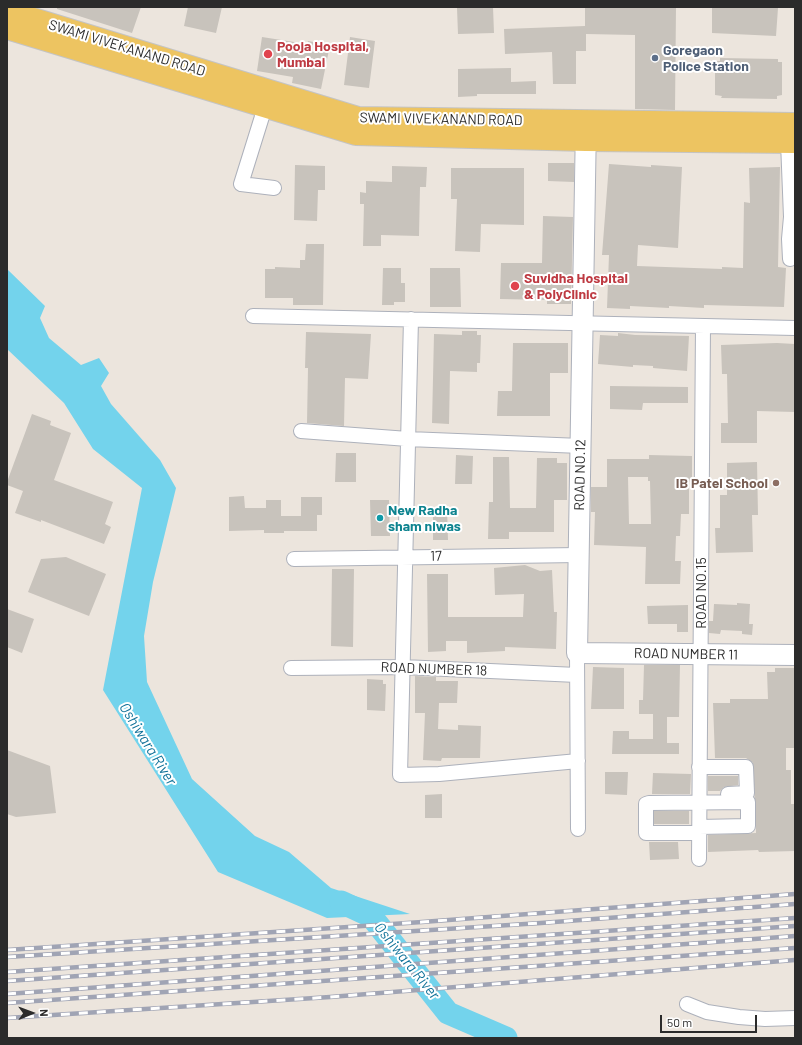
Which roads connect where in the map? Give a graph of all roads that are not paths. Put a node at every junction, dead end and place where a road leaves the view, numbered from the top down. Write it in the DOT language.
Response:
graph roads {
  1 [pos="7,11"];
  2 [pos="21,22"];
  3 [pos="265,107"];
  4 [pos="298,109"];
  5 [pos="586,131"];
  6 [pos="793,136"];
  7 [pos="274,188"];
  8 [pos="790,259"];
  9 [pos="253,316"];
  10 [pos="411,319"];
  11 [pos="582,323"];
  12 [pos="702,326"];
  13 [pos="795,328"];
  14 [pos="301,431"];
  15 [pos="408,440"];
  16 [pos="581,446"];
  17 [pos="579,555"];
  18 [pos="405,557"];
  19 [pos="294,559"];
  20 [pos="577,653"];
  21 [pos="700,654"];
  22 [pos="795,655"];
  23 [pos="403,666"];
  24 [pos="290,668"];
  25 [pos="577,675"];
  26 [pos="578,761"];
  27 [pos="702,767"];
  28 [pos="700,798"];
  29 [pos="578,829"];
  30 [pos="698,830"];
  31 [pos="699,859"];
  32 [pos="687,1004"];
  33 [pos="795,1018"];
  1 -- 2 [label="main road, SWAMI VIVEKANAND ROAD"];
  2 -- 3 [label="main road, SWAMI VIVEKANAND ROAD"];
  2 -- 4 [label="main road, SWAMI VIVEKANAND ROAD"];
  3 -- 4 [label="main road, SWAMI VIVEKANAND ROAD"];
  3 -- 7 [label="street"];
  4 -- 5 [label="main road, SWAMI VIVEKANAND ROAD"];
  5 -- 6 [label="main road, SWAMI VIVEKANAND ROAD"];
  5 -- 11 [label="street, ROAD NO.12"];
  6 -- 8 [label="street"];
  9 -- 10 [label="street"];
  10 -- 11 [label="street"];
  10 -- 15 [label="street"];
  11 -- 12 [label="street"];
  11 -- 16 [label="street, ROAD NO.12"];
  12 -- 13 [label="street"];
  12 -- 21 [label="street, ROAD NO.15"];
  14 -- 15 [label="street"];
  15 -- 16 [label="street"];
  15 -- 18 [label="street"];
  16 -- 17 [label="street, ROAD NO.12"];
  17 -- 18 [label="street, 17"];
  17 -- 20 [label="street, ROAD NO.12"];
  18 -- 19 [label="street, 17"];
  18 -- 23 [label="street"];
  20 -- 21 [label="street, ROAD NUMBER 11"];
  20 -- 25 [label="street, ROAD NO.12"];
  21 -- 22 [label="street, ROAD NUMBER 11"];
  21 -- 27 [label="street, ROAD NO.15"];
  23 -- 24 [label="street, ROAD NUMBER 18"];
  23 -- 25 [label="street, ROAD NUMBER 18"];
  23 -- 26 [label="street"];
  25 -- 26 [label="street, ROAD NO.12"];
  26 -- 29 [label="street, ROAD NO.12"];
  27 -- 28 [label="street, ROAD NO.15"];
  27 -- 28 [label="street"];
  28 -- 30 [label="street, ROAD NO.15"];
  28 -- 30 [label="street"];
  28 -- 30 [label="street"];
  30 -- 31 [label="street, ROAD NO.15"];
  32 -- 33 [label="street"];
}
